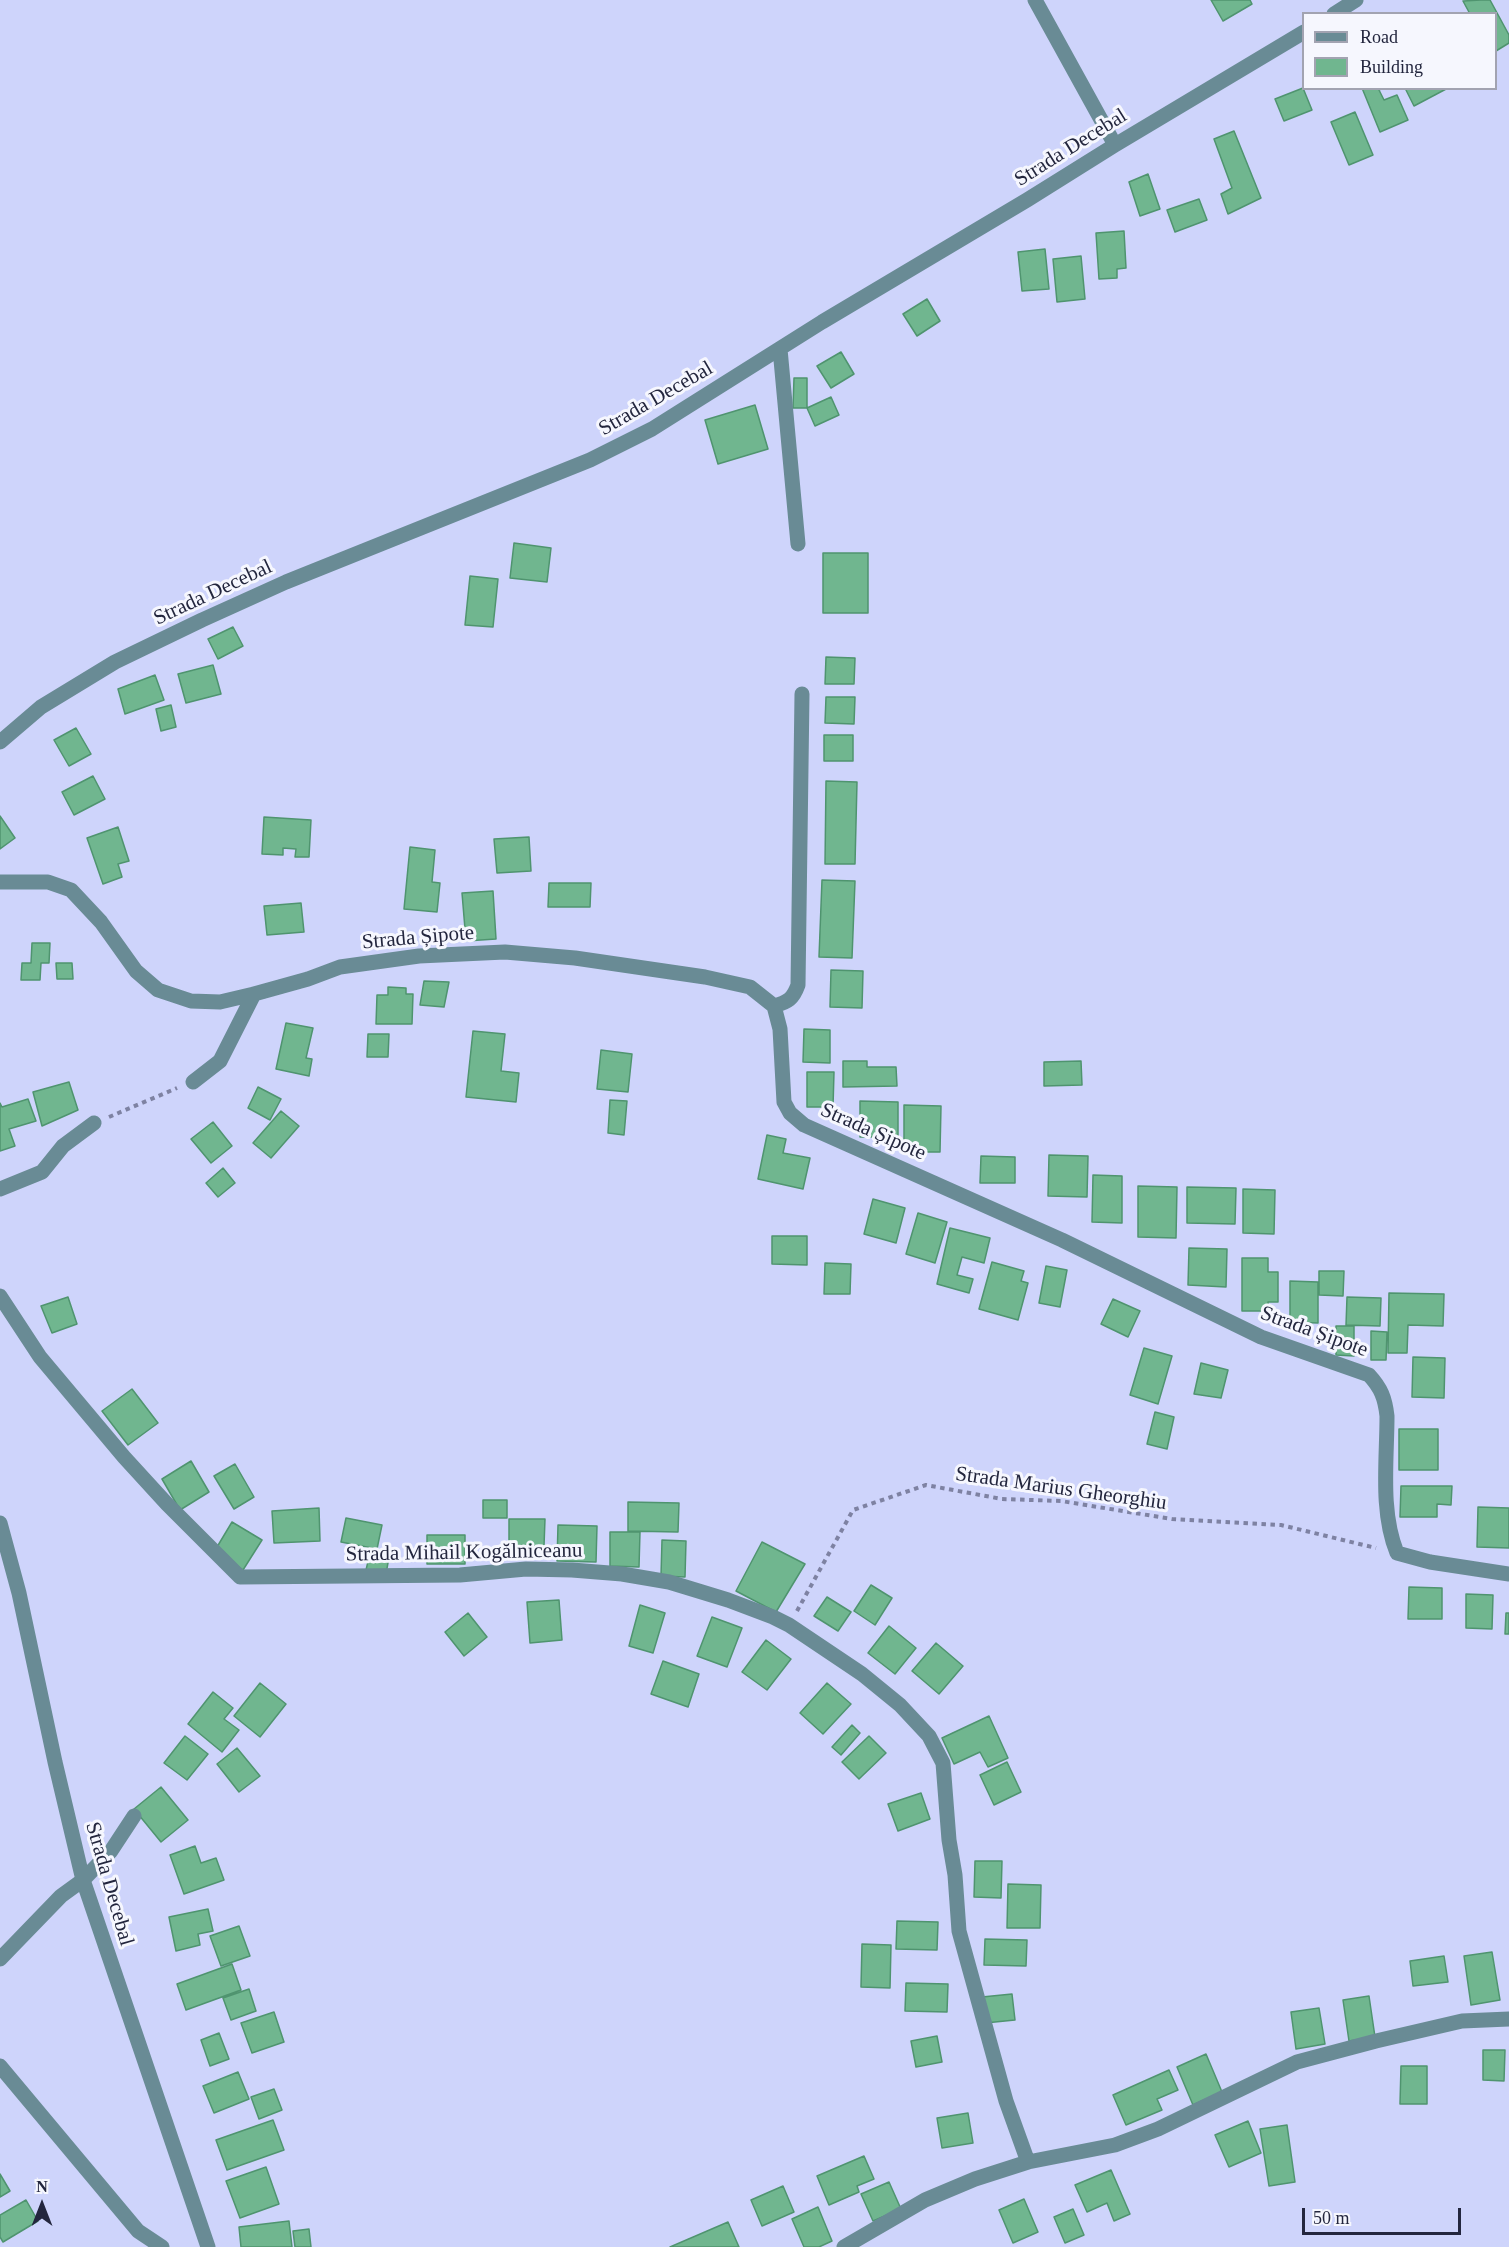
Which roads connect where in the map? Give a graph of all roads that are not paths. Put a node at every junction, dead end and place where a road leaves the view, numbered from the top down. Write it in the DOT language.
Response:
graph roads {
  1 [pos="1035,0"];
  2 [pos="1356,0"];
  3 [pos="1337,12"];
  4 [pos="1302,33"];
  5 [pos="1115,144"];
  6 [pos="780,349"];
  7 [pos="798,544"];
  8 [pos="801,694"];
  9 [pos="0,742"];
  10 [pos="0,882"];
  11 [pos="254,994"];
  12 [pos="774,1006"];
  13 [pos="193,1082"];
  14 [pos="94,1123"];
  15 [pos="0,1190"];
  16 [pos="0,1296"];
  17 [pos="0,1523"];
  18 [pos="1509,1574"];
  19 [pos="134,1816"];
  20 [pos="83,1880"];
  21 [pos="0,1959"];
  22 [pos="1509,2019"];
  23 [pos="0,2066"];
  24 [pos="1028,2162"];
  25 [pos="162,2247"];
  26 [pos="208,2247"];
  27 [pos="844,2247"];
  1 -- 5 [label="street"];
  2 -- 3 [label="street"];
  4 -- 5 [label="street, Strada Decebal"];
  5 -- 6 [label="street, Strada Decebal"];
  6 -- 7 [label="street"];
  6 -- 9 [label="street, Strada Decebal"];
  8 -- 12 [label="street"];
  10 -- 11 [label="street, Strada Șipote"];
  11 -- 12 [label="street, Strada Șipote"];
  11 -- 13 [label="street"];
  12 -- 18 [label="street, Strada Șipote"];
  14 -- 15 [label="street"];
  16 -- 24 [label="street, Strada Mihail Kogălniceanu"];
  17 -- 20 [label="street, Strada Decebal"];
  19 -- 20 [label="street"];
  20 -- 21 [label="street"];
  20 -- 26 [label="street, Strada Decebal"];
  22 -- 24 [label="street"];
  23 -- 25 [label="street"];
  24 -- 27 [label="street"];
}
